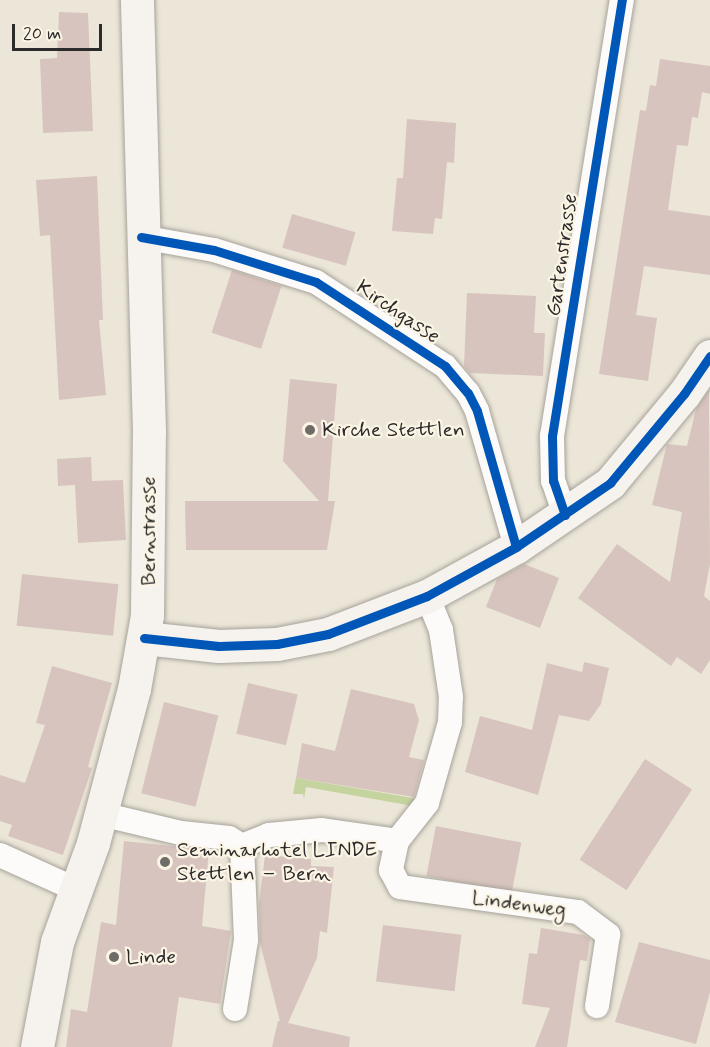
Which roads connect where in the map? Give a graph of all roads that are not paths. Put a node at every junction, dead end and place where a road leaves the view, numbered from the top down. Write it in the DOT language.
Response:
graph roads {
  1 [pos="137,0"];
  2 [pos="622,0"];
  3 [pos="141,237"];
  4 [pos="710,356"];
  5 [pos="565,515"];
  6 [pos="516,547"];
  7 [pos="427,596"];
  8 [pos="144,638"];
  9 [pos="101,813"];
  10 [pos="397,841"];
  11 [pos="242,846"];
  12 [pos="0,855"];
  13 [pos="77,890"];
  14 [pos="597,1006"];
  15 [pos="235,1009"];
  16 [pos="37,1047"];
  1 -- 3 [label="main road, Bernstrasse"];
  2 -- 5 [label="street, Gartenstrasse"];
  3 -- 6 [label="street, Kirchgasse"];
  3 -- 8 [label="main road, Bernstrasse"];
  4 -- 5 [label="main road"];
  5 -- 6 [label="main road"];
  6 -- 7 [label="main road"];
  7 -- 8 [label="main road"];
  7 -- 10 [label="street, Lindenweg"];
  8 -- 9 [label="main road, Bernstrasse"];
  9 -- 11 [label="street"];
  9 -- 13 [label="main road, Bernstrasse"];
  10 -- 11 [label="street"];
  10 -- 14 [label="street, Lindenweg"];
  11 -- 15 [label="street"];
  12 -- 13 [label="street"];
  13 -- 16 [label="main road, Bernstrasse"];
}
